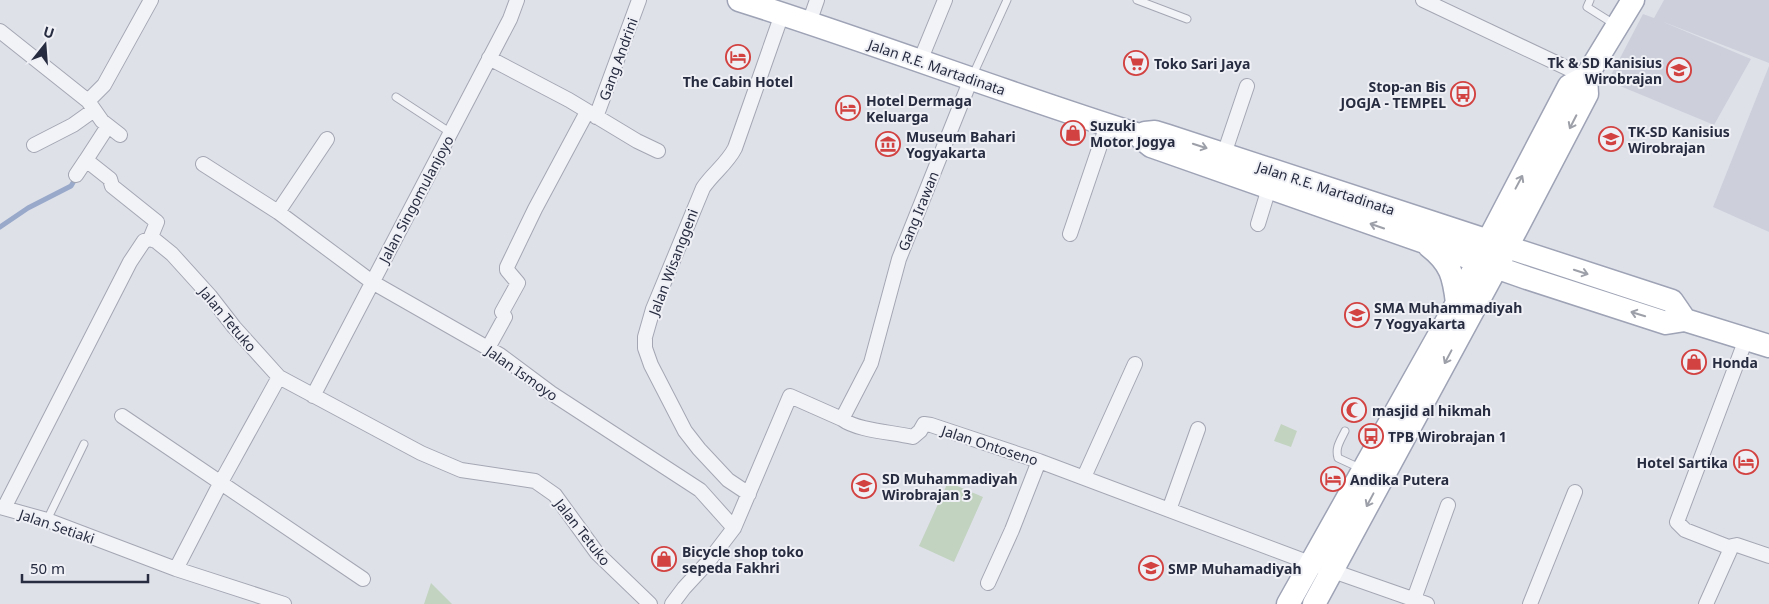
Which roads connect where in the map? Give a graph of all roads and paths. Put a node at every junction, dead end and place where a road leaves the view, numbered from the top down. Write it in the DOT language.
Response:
graph roads {
  1 [pos="151,0"];
  2 [pos="517,0"];
  3 [pos="639,0"];
  4 [pos="739,0"];
  5 [pos="818,0"];
  6 [pos="945,0"];
  7 [pos="1007,0"];
  8 [pos="1137,0"];
  9 [pos="1423,0"];
  10 [pos="1590,0"];
  11 [pos="1633,0"];
  12 [pos="782,14"];
  13 [pos="1187,19"];
  14 [pos="809,23"];
  15 [pos="1617,26"];
  16 [pos="0,31"];
  17 [pos="489,58"];
  18 [pos="920,60"];
  19 [pos="1586,77"];
  20 [pos="971,80"];
  21 [pos="1247,86"];
  22 [pos="396,97"];
  23 [pos="98,107"];
  24 [pos="592,115"];
  25 [pos="1107,125"];
  26 [pos="451,134"];
  27 [pos="1136,134"];
  28 [pos="120,135"];
  29 [pos="327,139"];
  30 [pos="34,145"];
  31 [pos="658,151"];
  32 [pos="1224,154"];
  33 [pos="86,160"];
  34 [pos="204,164"];
  35 [pos="76,175"];
  36 [pos="1269,188"];
  37 [pos="278,212"];
  38 [pos="1514,214"];
  39 [pos="1258,224"];
  40 [pos="1438,225"];
  41 [pos="1070,234"];
  42 [pos="150,239"];
  43 [pos="1423,242"];
  44 [pos="1497,244"];
  45 [pos="1534,257"];
  46 [pos="1487,264"];
  47 [pos="1527,278"];
  48 [pos="372,282"];
  49 [pos="1468,302"];
  50 [pos="1685,320"];
  51 [pos="1746,339"];
  52 [pos="1769,346"];
  53 [pos="488,348"];
  54 [pos="1135,364"];
  55 [pos="279,377"];
  56 [pos="313,396"];
  57 [pos="122,416"];
  58 [pos="842,419"];
  59 [pos="1198,429"];
  60 [pos="1344,432"];
  61 [pos="84,444"];
  62 [pos="1040,461"];
  63 [pos="1363,470"];
  64 [pos="1084,477"];
  65 [pos="221,482"];
  66 [pos="1575,492"];
  67 [pos="749,494"];
  68 [pos="1448,505"];
  69 [pos="2,508"];
  70 [pos="1169,510"];
  71 [pos="47,520"];
  72 [pos="734,528"];
  73 [pos="1731,548"];
  74 [pos="1769,556"];
  75 [pos="1310,563"];
  76 [pos="176,569"];
  77 [pos="1332,570"];
  78 [pos="362,578"];
  79 [pos="988,583"];
  80 [pos="1421,602"];
  81 [pos="284,604"];
  82 [pos="650,604"];
  83 [pos="672,604"];
  84 [pos="1288,604"];
  85 [pos="1314,604"];
  86 [pos="1530,604"];
  87 [pos="1706,604"];
  1 -- 23 [label="street"];
  2 -- 17 [label="street, Jalan Singomulanjoyo"];
  3 -- 24 [label="street, Gang Andrini"];
  4 -- 12 [label="main road, Jalan R.E. Martadinata"];
  5 -- 14 [label="street"];
  6 -- 18 [label="street"];
  7 -- 20 [label="lane"];
  8 -- 13 [label="lane"];
  9 -- 19 [label="street"];
  10 -- 15 [label="lane"];
  11 -- 15 [label="main road"];
  12 -- 14 [label="main road, Jalan R.E. Martadinata"];
  12 -- 67 [label="street, Jalan Wisanggeni"];
  14 -- 18 [label="main road, Jalan R.E. Martadinata"];
  15 -- 19 [label="main road"];
  16 -- 23 [label="street"];
  17 -- 24 [label="street"];
  17 -- 26 [label="street, Jalan Singomulanjoyo"];
  18 -- 20 [label="main road, Jalan R.E. Martadinata"];
  19 -- 38 [label="main road"];
  20 -- 25 [label="main road, Jalan R.E. Martadinata"];
  20 -- 58 [label="street, Gang Irawan"];
  21 -- 32 [label="street"];
  22 -- 26 [label="lane"];
  23 -- 28 [label="street"];
  23 -- 30 [label="street"];
  23 -- 33 [label="street"];
  24 -- 31 [label="street"];
  24 -- 53 [label="street, Gang Andrini"];
  25 -- 27 [label="main road, Jalan R.E. Martadinata"];
  25 -- 41 [label="street"];
  26 -- 48 [label="street, Jalan Singomulanjoyo"];
  27 -- 32 [label="main road, Jalan R.E. Martadinata, one-way"];
  27 -- 36 [label="main road, Jalan R.E. Martadinata"];
  29 -- 37 [label="street"];
  32 -- 40 [label="main road, Jalan R.E. Martadinata"];
  33 -- 35 [label="street"];
  33 -- 42 [label="street"];
  34 -- 37 [label="street, Jalan Ismoyo"];
  36 -- 39 [label="street"];
  43 -- 36 [label="main road, Jalan R.E. Martadinata, one-way"];
  37 -- 48 [label="street, Jalan Ismoyo"];
  38 -- 40 [label="main road"];
  38 -- 44 [label="main road"];
  38 -- 45 [label="main road"];
  40 -- 44 [label="main road, Jalan R.E. Martadinata"];
  42 -- 55 [label="street, Jalan Tetuko"];
  42 -- 69 [label="street"];
  43 -- 46 [label="main road, Jalan R.E. Martadinata"];
  43 -- 49 [label="main road"];
  44 -- 45 [label="main road, Jalan R.E. Martadinata"];
  44 -- 46 [label="main road"];
  45 -- 50 [label="main road, Jalan R.E. Martadinata, one-way"];
  46 -- 47 [label="main road, Jalan R.E. Martadinata"];
  46 -- 49 [label="main road"];
  47 -- 49 [label="main road"];
  50 -- 47 [label="main road, Jalan R.E. Martadinata, one-way"];
  48 -- 53 [label="street, Jalan Ismoyo"];
  48 -- 56 [label="street, Jalan Singomulanjoyo"];
  49 -- 63 [label="main road"];
  49 -- 77 [label="main road, one-way"];
  50 -- 51 [label="main road, Jalan R.E. Martadinata"];
  51 -- 52 [label="main road, Jalan R.E. Martadinata"];
  51 -- 73 [label="street"];
  53 -- 72 [label="street, Jalan Ismoyo"];
  54 -- 64 [label="street"];
  55 -- 56 [label="street, Jalan Tetuko"];
  55 -- 65 [label="street"];
  56 -- 82 [label="street, Jalan Tetuko"];
  57 -- 65 [label="street"];
  58 -- 62 [label="street, Jalan Ontoseno"];
  58 -- 67 [label="street, Jalan Ontoseno"];
  59 -- 70 [label="street"];
  60 -- 63 [label="lane"];
  61 -- 71 [label="lane"];
  62 -- 64 [label="street, Jalan Ontoseno"];
  62 -- 79 [label="street"];
  63 -- 75 [label="main road"];
  64 -- 70 [label="street, Jalan Ontoseno"];
  65 -- 76 [label="street"];
  65 -- 78 [label="street"];
  66 -- 86 [label="street"];
  67 -- 72 [label="street, Jalan Ontoseno"];
  68 -- 80 [label="street"];
  69 -- 71 [label="street, Jalan Setiaki"];
  70 -- 75 [label="street, Jalan Ontoseno"];
  71 -- 76 [label="street, Jalan Setiaki"];
  72 -- 83 [label="street, Jalan Ontoseno"];
  73 -- 74 [label="street"];
  73 -- 87 [label="street"];
  75 -- 77 [label="street, Jalan Ontoseno"];
  75 -- 84 [label="main road"];
  76 -- 81 [label="street, Jalan Setiaki"];
  77 -- 80 [label="street, Jalan Ontoseno"];
  77 -- 85 [label="main road"];
}
